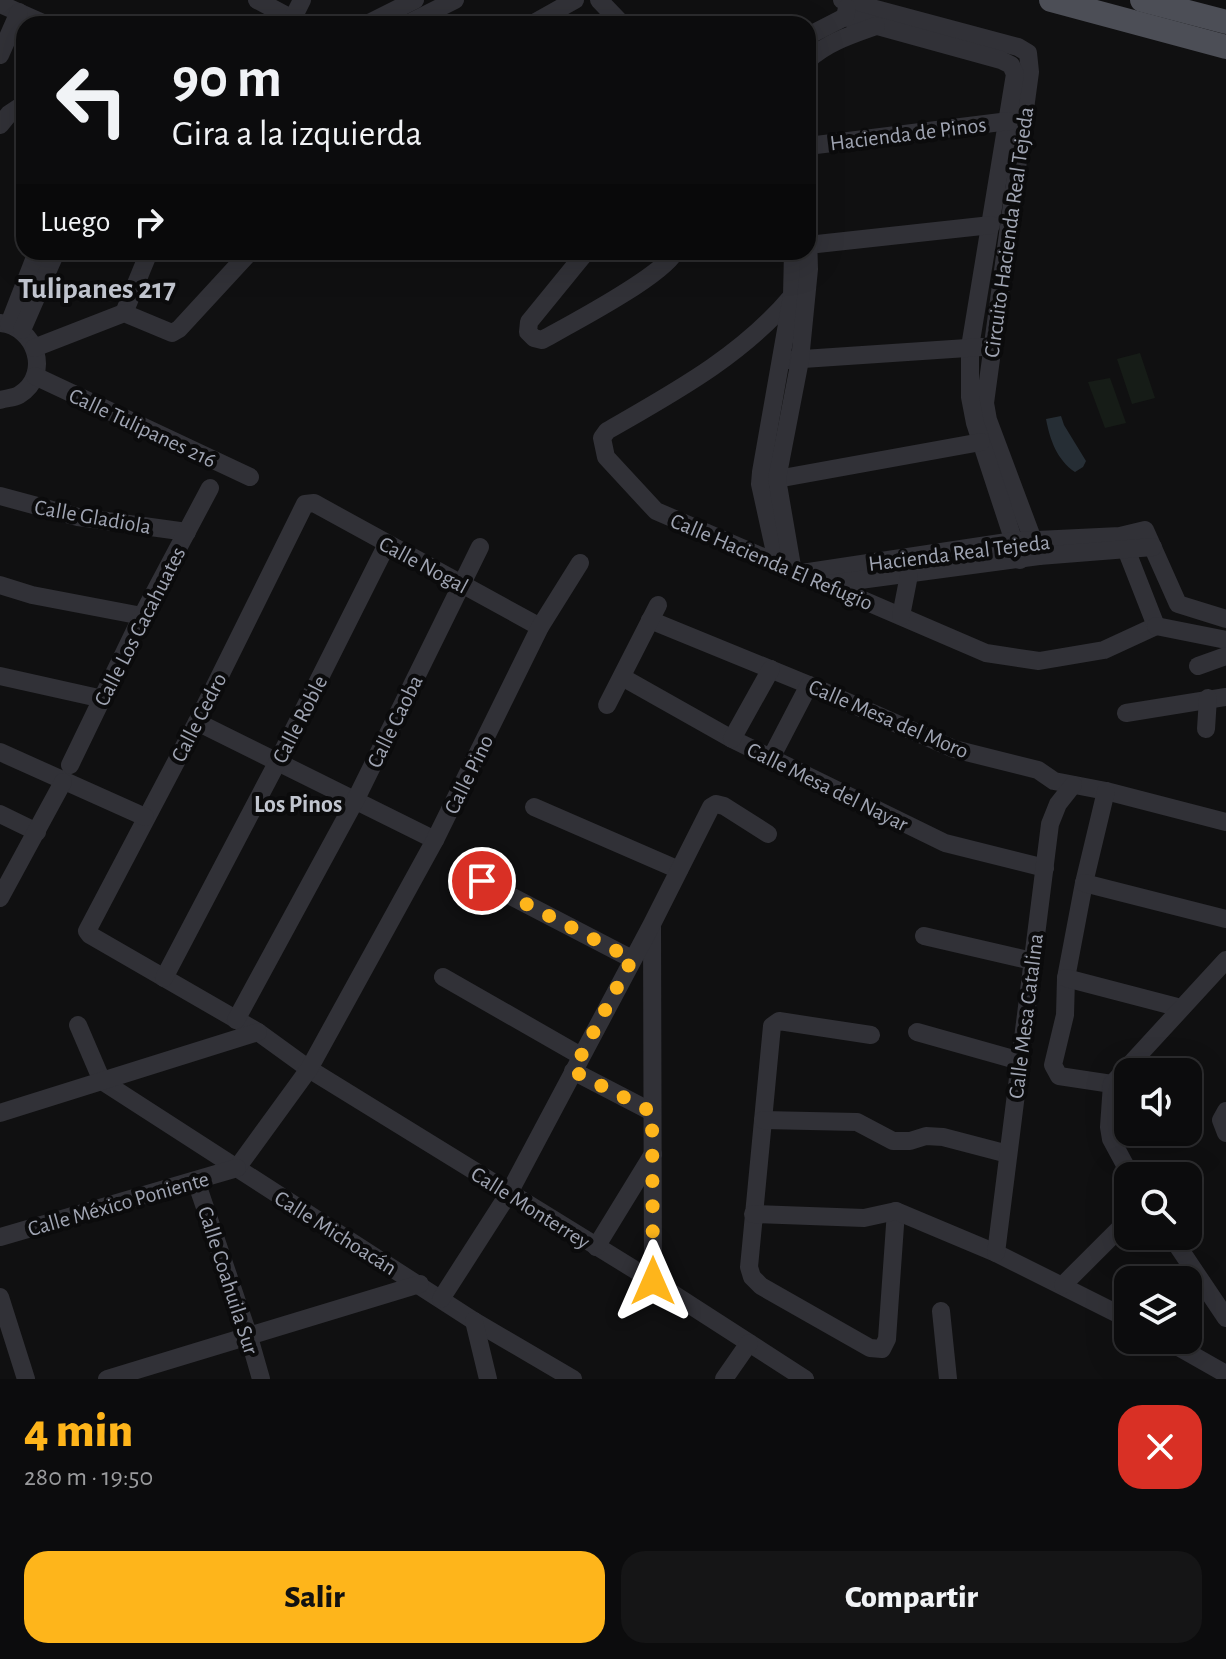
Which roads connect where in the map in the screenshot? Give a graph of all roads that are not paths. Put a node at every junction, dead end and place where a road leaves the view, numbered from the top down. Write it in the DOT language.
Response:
graph roads {
  1 [pos="257,0"];
  2 [pos="415,0"];
  3 [pos="455,0"];
  4 [pos="575,0"];
  5 [pos="599,0"];
  6 [pos="1051,0"];
  7 [pos="1142,0"];
  8 [pos="0,4"];
  9 [pos="1082,4"];
  10 [pos="845,6"];
  11 [pos="19,12"];
  12 [pos="17,16"];
  13 [pos="28,16"];
  14 [pos="287,16"];
  15 [pos="383,16"];
  16 [pos="423,16"];
  17 [pos="546,16"];
  18 [pos="614,16"];
  19 [pos="878,18"];
  20 [pos="16,19"];
  21 [pos="1226,22"];
  22 [pos="816,30"];
  23 [pos="1226,47"];
  24 [pos="816,53"];
  25 [pos="0,55"];
  26 [pos="16,109"];
  27 [pos="1009,121"];
  28 [pos="0,125"];
  29 [pos="816,145"];
  30 [pos="991,225"];
  31 [pos="816,243"];
  32 [pos="34,260"];
  33 [pos="51,260"];
  34 [pos="146,260"];
  35 [pos="243,260"];
  36 [pos="579,260"];
  37 [pos="669,260"];
  38 [pos="801,260"];
  39 [pos="803,260"];
  40 [pos="792,296"];
  41 [pos="124,313"];
  42 [pos="10,326"];
  43 [pos="970,347"];
  44 [pos="991,347"];
  45 [pos="34,348"];
  46 [pos="790,360"];
  47 [pos="35,376"];
  48 [pos="0,400"];
  49 [pos="981,442"];
  50 [pos="250,477"];
  51 [pos="777,479"];
  52 [pos="210,488"];
  53 [pos="0,496"];
  54 [pos="308,502"];
  55 [pos="187,532"];
  56 [pos="1123,542"];
  57 [pos="387,544"];
  58 [pos="480,547"];
  59 [pos="1026,549"];
  60 [pos="580,563"];
  61 [pos="790,570"];
  62 [pos="909,575"];
  63 [pos="461,584"];
  64 [pos="0,585"];
  65 [pos="827,585"];
  66 [pos="142,616"];
  67 [pos="901,616"];
  68 [pos="1226,619"];
  69 [pos="1156,626"];
  70 [pos="540,627"];
  71 [pos="1226,640"];
  72 [pos="1226,656"];
  73 [pos="1198,666"];
  74 [pos="771,669"];
  75 [pos="0,676"];
  76 [pos="622,677"];
  77 [pos="809,685"];
  78 [pos="1217,698"];
  79 [pos="103,699"];
  80 [pos="607,705"];
  81 [pos="1126,713"];
  82 [pos="197,722"];
  83 [pos="1206,729"];
  84 [pos="732,739"];
  85 [pos="0,752"];
  86 [pos="771,758"];
  87 [pos="278,761"];
  88 [pos="66,774"];
  89 [pos="1073,785"];
  90 [pos="1106,791"];
  91 [pos="355,801"];
  92 [pos="534,807"];
  93 [pos="0,814"];
  94 [pos="145,817"];
  95 [pos="1226,822"];
  96 [pos="37,832"];
  97 [pos="768,834"];
  98 [pos="435,840"];
  99 [pos="1045,868"];
  100 [pos="679,870"];
  101 [pos="482,881"];
  102 [pos="1084,883"];
  103 [pos="0,898"];
  104 [pos="1226,919"];
  105 [pos="652,924"];
  106 [pos="87,931"];
  107 [pos="924,936"];
  108 [pos="632,959"];
  109 [pos="1226,960"];
  110 [pos="1032,961"];
  111 [pos="443,977"];
  112 [pos="164,978"];
  113 [pos="1066,978"];
  114 [pos="1181,1008"];
  115 [pos="236,1020"];
  116 [pos="78,1025"];
  117 [pos="258,1032"];
  118 [pos="917,1032"];
  119 [pos="871,1035"];
  120 [pos="1020,1061"];
  121 [pos="577,1064"];
  122 [pos="309,1069"];
  123 [pos="102,1081"];
  124 [pos="1112,1084"];
  125 [pos="1226,1111"];
  126 [pos="652,1112"];
  127 [pos="0,1113"];
  128 [pos="763,1120"];
  129 [pos="1226,1133"];
  130 [pos="653,1154"];
  131 [pos="1008,1154"];
  132 [pos="1123,1162"];
  133 [pos="237,1168"];
  134 [pos="196,1181"];
  135 [pos="509,1193"];
  136 [pos="896,1211"];
  137 [pos="753,1214"];
  138 [pos="1114,1234"];
  139 [pos="0,1237"];
  140 [pos="596,1247"];
  141 [pos="1181,1250"];
  142 [pos="996,1253"];
  143 [pos="653,1281"];
  144 [pos="1203,1282"];
  145 [pos="420,1284"];
  146 [pos="1063,1285"];
  147 [pos="0,1297"];
  148 [pos="441,1299"];
  149 [pos="941,1311"];
  150 [pos="1114,1312"];
  151 [pos="1226,1318"];
  152 [pos="474,1321"];
  153 [pos="249,1337"];
  154 [pos="749,1343"];
  155 [pos="1191,1354"];
  156 [pos="1226,1374"];
  157 [pos="26,1379"];
  158 [pos="107,1379"];
  159 [pos="261,1379"];
  160 [pos="488,1379"];
  161 [pos="573,1379"];
  162 [pos="724,1379"];
  163 [pos="805,1379"];
  164 [pos="948,1379"];
  1 -- 14 [label="street"];
  2 -- 15 [label="street"];
  3 -- 16 [label="street"];
  4 -- 17 [label="street"];
  5 -- 18 [label="street"];
  6 -- 9 [label="main road"];
  7 -- 21 [label="main road"];
  8 -- 11 [label="street"];
  9 -- 23 [label="main road"];
  10 -- 19 [label="street, Circuito Hacienda Real Tejeda"];
  10 -- 22 [label="street, Circuito Hacienda Real Tejeda"];
  11 -- 12 [label="street"];
  11 -- 13 [label="street"];
  19 -- 24 [label="street"];
  19 -- 27 [label="street, Circuito Hacienda Real Tejeda"];
  19 -- 44 [label="street, Circuito Hacienda Real Tejeda"];
  20 -- 25 [label="street"];
  26 -- 28 [label="street"];
  27 -- 29 [label="street, Hacienda de Pinos"];
  27 -- 30 [label="street, Circuito Hacienda Real Tejeda"];
  30 -- 31 [label="street"];
  30 -- 43 [label="street, Circuito Hacienda Real Tejeda"];
  32 -- 42 [label="street"];
  33 -- 42 [label="street"];
  34 -- 41 [label="street"];
  35 -- 41 [label="street"];
  36 -- 37 [label="street"];
  38 -- 40 [label="street"];
  39 -- 46 [label="street"];
  40 -- 46 [label="street"];
  40 -- 61 [label="street, Calle Hacienda El Refugio"];
  41 -- 45 [label="street"];
  42 -- 45 [label="street"];
  43 -- 44 [label="street"];
  43 -- 46 [label="street"];
  43 -- 49 [label="street, Circuito Hacienda Real Tejeda"];
  44 -- 59 [label="street, Circuito Hacienda Real Tejeda"];
  45 -- 47 [label="street"];
  46 -- 51 [label="street"];
  46 -- 61 [label="street"];
  47 -- 48 [label="street"];
  47 -- 50 [label="street, Calle Tulipanes 216"];
  49 -- 51 [label="street"];
  49 -- 59 [label="street, Circuito Hacienda Real Tejeda"];
  51 -- 61 [label="street"];
  52 -- 55 [label="street, Calle Los Cacahuates"];
  53 -- 55 [label="street, Calle Gladiola"];
  54 -- 57 [label="street, Calle Nogal"];
  54 -- 82 [label="street, Calle Cedro"];
  55 -- 66 [label="street, Calle Los Cacahuates"];
  56 -- 59 [label="street, Hacienda Real Tejeda"];
  56 -- 68 [label="street, Hacienda Real Tejeda"];
  56 -- 69 [label="street"];
  57 -- 63 [label="street, Calle Nogal"];
  57 -- 87 [label="street, Calle Roble"];
  58 -- 63 [label="street, Calle Caoba"];
  59 -- 61 [label="street, Hacienda Real Tejeda"];
  59 -- 62 [label="street, Hacienda Real Tejeda"];
  60 -- 70 [label="street, Calle Pino"];
  61 -- 65 [label="street, Calle Hacienda El Refugio"];
  62 -- 65 [label="street, Hacienda Real Tejeda"];
  62 -- 67 [label="street, Hacienda Real Tejeda"];
  63 -- 70 [label="street, Calle Nogal"];
  63 -- 91 [label="street, Calle Caoba"];
  64 -- 66 [label="street"];
  65 -- 67 [label="street, Calle Hacienda El Refugio"];
  66 -- 79 [label="street, Calle Los Cacahuates"];
  67 -- 69 [label="street, Calle Hacienda El Refugio"];
  69 -- 71 [label="street"];
  70 -- 98 [label="street, Calle Pino"];
  72 -- 73 [label="street"];
  74 -- 76 [label="street, Calle Mesa del Moro"];
  74 -- 77 [label="street, Calle Mesa del Moro"];
  74 -- 84 [label="street"];
  75 -- 79 [label="street"];
  76 -- 80 [label="street, Calle Mesa del Moro"];
  76 -- 84 [label="street, Calle Mesa del Nayar"];
  77 -- 86 [label="street"];
  77 -- 89 [label="street, Calle Mesa del Moro"];
  78 -- 81 [label="street"];
  78 -- 83 [label="street"];
  79 -- 88 [label="street, Calle Los Cacahuates"];
  82 -- 87 [label="street"];
  82 -- 94 [label="street, Calle Cedro"];
  84 -- 86 [label="street, Calle Mesa del Nayar"];
  85 -- 88 [label="street"];
  86 -- 99 [label="street, Calle Mesa del Nayar"];
  87 -- 91 [label="street"];
  87 -- 112 [label="street, Calle Roble"];
  88 -- 94 [label="street"];
  88 -- 96 [label="street, Calle Los Cacahuates"];
  89 -- 90 [label="street, Calle Mesa del Moro"];
  89 -- 99 [label="street, Calle Mesa Catalina"];
  90 -- 95 [label="street, Calle Mesa del Moro"];
  90 -- 102 [label="street, Calle Mesa Catalina"];
  91 -- 98 [label="street"];
  91 -- 115 [label="street, Calle Caoba"];
  92 -- 100 [label="street"];
  93 -- 96 [label="street"];
  94 -- 106 [label="street, Calle Cedro"];
  96 -- 103 [label="street, Calle Los Cacahuates"];
  97 -- 100 [label="street"];
  98 -- 122 [label="street, Calle Pino"];
  99 -- 110 [label="street, Calle Mesa Catalina"];
  100 -- 105 [label="street"];
  101 -- 108 [label="street"];
  102 -- 104 [label="street"];
  102 -- 113 [label="street, Calle Mesa Catalina"];
  105 -- 108 [label="street"];
  105 -- 126 [label="street"];
  106 -- 112 [label="street, Calle Monterrey"];
  107 -- 110 [label="street"];
  108 -- 121 [label="street"];
  109 -- 114 [label="street"];
  110 -- 120 [label="street, Calle Mesa Catalina"];
  111 -- 121 [label="street"];
  112 -- 115 [label="street, Calle Monterrey"];
  113 -- 114 [label="street"];
  113 -- 124 [label="street, Calle Mesa Catalina"];
  114 -- 124 [label="street"];
  115 -- 117 [label="street, Calle Monterrey"];
  116 -- 123 [label="street"];
  117 -- 122 [label="street, Calle Monterrey"];
  117 -- 123 [label="street"];
  118 -- 120 [label="street"];
  119 -- 128 [label="street"];
  120 -- 131 [label="street, Calle Mesa Catalina"];
  121 -- 126 [label="street"];
  121 -- 135 [label="street"];
  122 -- 133 [label="street, Calle Pino"];
  122 -- 135 [label="street, Calle Monterrey"];
  123 -- 127 [label="street"];
  123 -- 133 [label="street, Calle Michoacán"];
  124 -- 132 [label="street"];
  125 -- 129 [label="street"];
  126 -- 130 [label="street"];
  128 -- 131 [label="street"];
  128 -- 137 [label="street"];
  130 -- 140 [label="street"];
  130 -- 143 [label="street"];
  131 -- 142 [label="street, Calle Mesa Catalina"];
  133 -- 134 [label="street, Calle México Poniente"];
  133 -- 145 [label="street, Calle Michoacán"];
  134 -- 139 [label="street, Calle México Poniente"];
  134 -- 153 [label="street, Calle Coahuila Sur"];
  135 -- 140 [label="street, Calle Monterrey"];
  135 -- 148 [label="street"];
  136 -- 137 [label="street"];
  136 -- 137 [label="street"];
  136 -- 142 [label="street"];
  138 -- 146 [label="street"];
  140 -- 143 [label="street, Calle Monterrey"];
  141 -- 144 [label="street"];
  142 -- 146 [label="street"];
  143 -- 154 [label="street, Calle Monterrey"];
  144 -- 151 [label="street"];
  145 -- 148 [label="street, Calle Michoacán"];
  145 -- 153 [label="street"];
  146 -- 150 [label="street"];
  147 -- 157 [label="street"];
  148 -- 152 [label="street, Calle Michoacán"];
  149 -- 164 [label="street"];
  152 -- 160 [label="street"];
  152 -- 161 [label="street, Calle Michoacán"];
  153 -- 158 [label="street"];
  153 -- 159 [label="street, Calle Coahuila Sur"];
  154 -- 162 [label="street"];
  154 -- 163 [label="street, Calle Monterrey"];
  155 -- 156 [label="street"];
}
